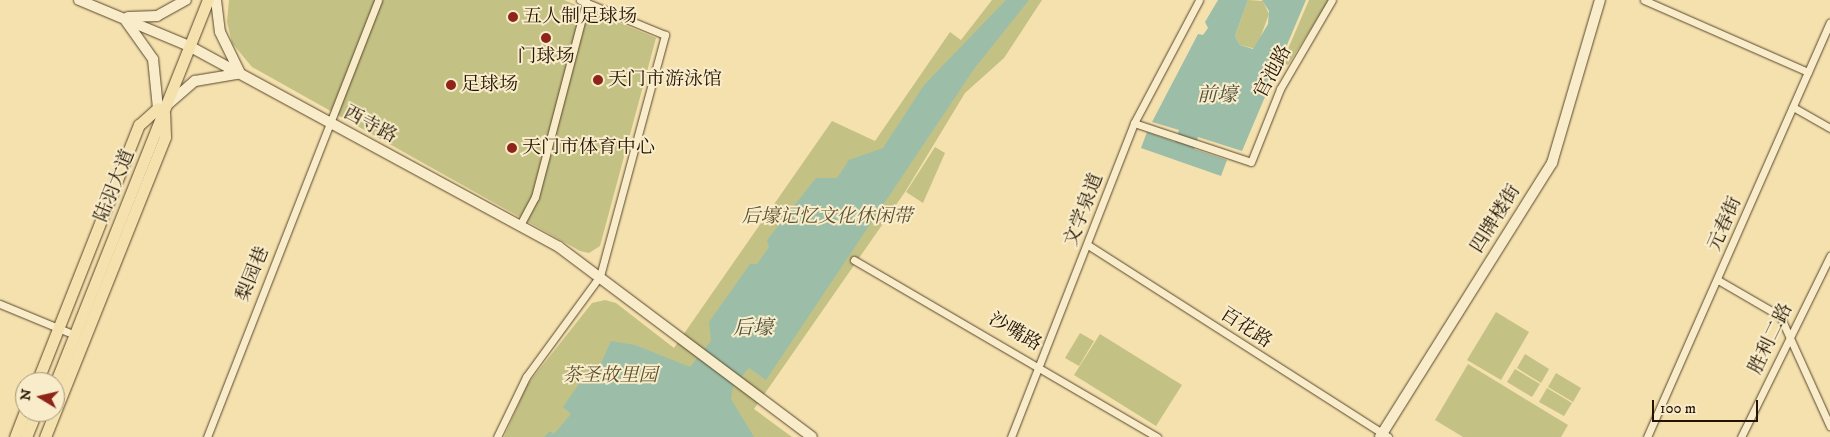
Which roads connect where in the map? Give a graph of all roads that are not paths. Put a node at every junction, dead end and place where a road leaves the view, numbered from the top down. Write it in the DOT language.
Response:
graph roads {
  1 [pos="79,0"];
  2 [pos="186,0"];
  3 [pos="201,0"];
  4 [pos="208,0"];
  5 [pos="216,0"];
  6 [pos="378,0"];
  7 [pos="1199,0"];
  8 [pos="1332,0"];
  9 [pos="1600,0"];
  10 [pos="1644,0"];
  11 [pos="583,1"];
  12 [pos="122,17"];
  13 [pos="1830,23"];
  14 [pos="187,45"];
  15 [pos="1808,72"];
  16 [pos="241,74"];
  17 [pos="1793,107"];
  18 [pos="161,109"];
  19 [pos="1134,123"];
  20 [pos="330,124"];
  21 [pos="1830,128"];
  22 [pos="520,225"];
  23 [pos="1088,245"];
  24 [pos="1830,256"];
  25 [pos="854,260"];
  26 [pos="600,276"];
  27 [pos="1718,280"];
  28 [pos="0,304"];
  29 [pos="63,330"];
  30 [pos="1791,336"];
  31 [pos="1040,366"];
  32 [pos="41,372"];
  33 [pos="51,372"];
  34 [pos="60,372"];
  35 [pos="20,422"];
  36 [pos="32,422"];
  37 [pos="40,422"];
  38 [pos="1830,426"];
  39 [pos="1383,436"];
  40 [pos="14,437"];
  41 [pos="26,437"];
  42 [pos="34,437"];
  43 [pos="45,437"];
  44 [pos="206,437"];
  45 [pos="497,437"];
  46 [pos="812,437"];
  47 [pos="1011,437"];
  48 [pos="1157,437"];
  49 [pos="1646,437"];
  50 [pos="1741,437"];
  1 -- 12 [label="street, 西寺路"];
  2 -- 12 [label="street"];
  3 -- 14 [label="main road, 陆羽大道"];
  4 -- 14 [label="main road, 陆羽大道"];
  5 -- 16 [label="street"];
  6 -- 20 [label="street, 梨园巷"];
  7 -- 19 [label="street, 文学泉道"];
  8 -- 19 [label="street, 官池路"];
  9 -- 39 [label="street, 四牌楼街"];
  10 -- 15 [label="street"];
  11 -- 22 [label="street"];
  11 -- 26 [label="street"];
  12 -- 14 [label="street, 西寺路"];
  12 -- 18 [label="street"];
  13 -- 15 [label="street, 元春街"];
  14 -- 16 [label="street, 西寺路"];
  14 -- 18 [label="main road, 陆羽大道"];
  15 -- 17 [label="street, 元春街"];
  16 -- 18 [label="street"];
  16 -- 20 [label="street, 西寺路"];
  17 -- 21 [label="street"];
  17 -- 27 [label="street, 元春街"];
  18 -- 29 [label="main road, 陆羽大道"];
  18 -- 34 [label="main road, 陆羽大道"];
  18 -- 43 [label="main road"];
  19 -- 23 [label="street, 文学泉道"];
  20 -- 22 [label="street, 西寺路"];
  20 -- 44 [label="street, 梨园巷"];
  22 -- 26 [label="street, 西寺路"];
  23 -- 31 [label="street, 文学泉道"];
  23 -- 39 [label="street, 百花路"];
  24 -- 30 [label="street, 胜利二路"];
  25 -- 31 [label="street, 沙嘴路"];
  26 -- 45 [label="street"];
  26 -- 46 [label="street, 西寺路"];
  27 -- 30 [label="street"];
  27 -- 49 [label="street, 元春街"];
  28 -- 29 [label="street"];
  29 -- 32 [label="main road"];
  29 -- 33 [label="main road, 陆羽大道"];
  30 -- 38 [label="street"];
  30 -- 50 [label="street, 胜利二路"];
  31 -- 47 [label="street, 文学泉道"];
  31 -- 48 [label="street, 沙嘴路"];
  35 -- 40 [label="main road"];
  36 -- 41 [label="main road"];
  37 -- 42 [label="main road"];
}
